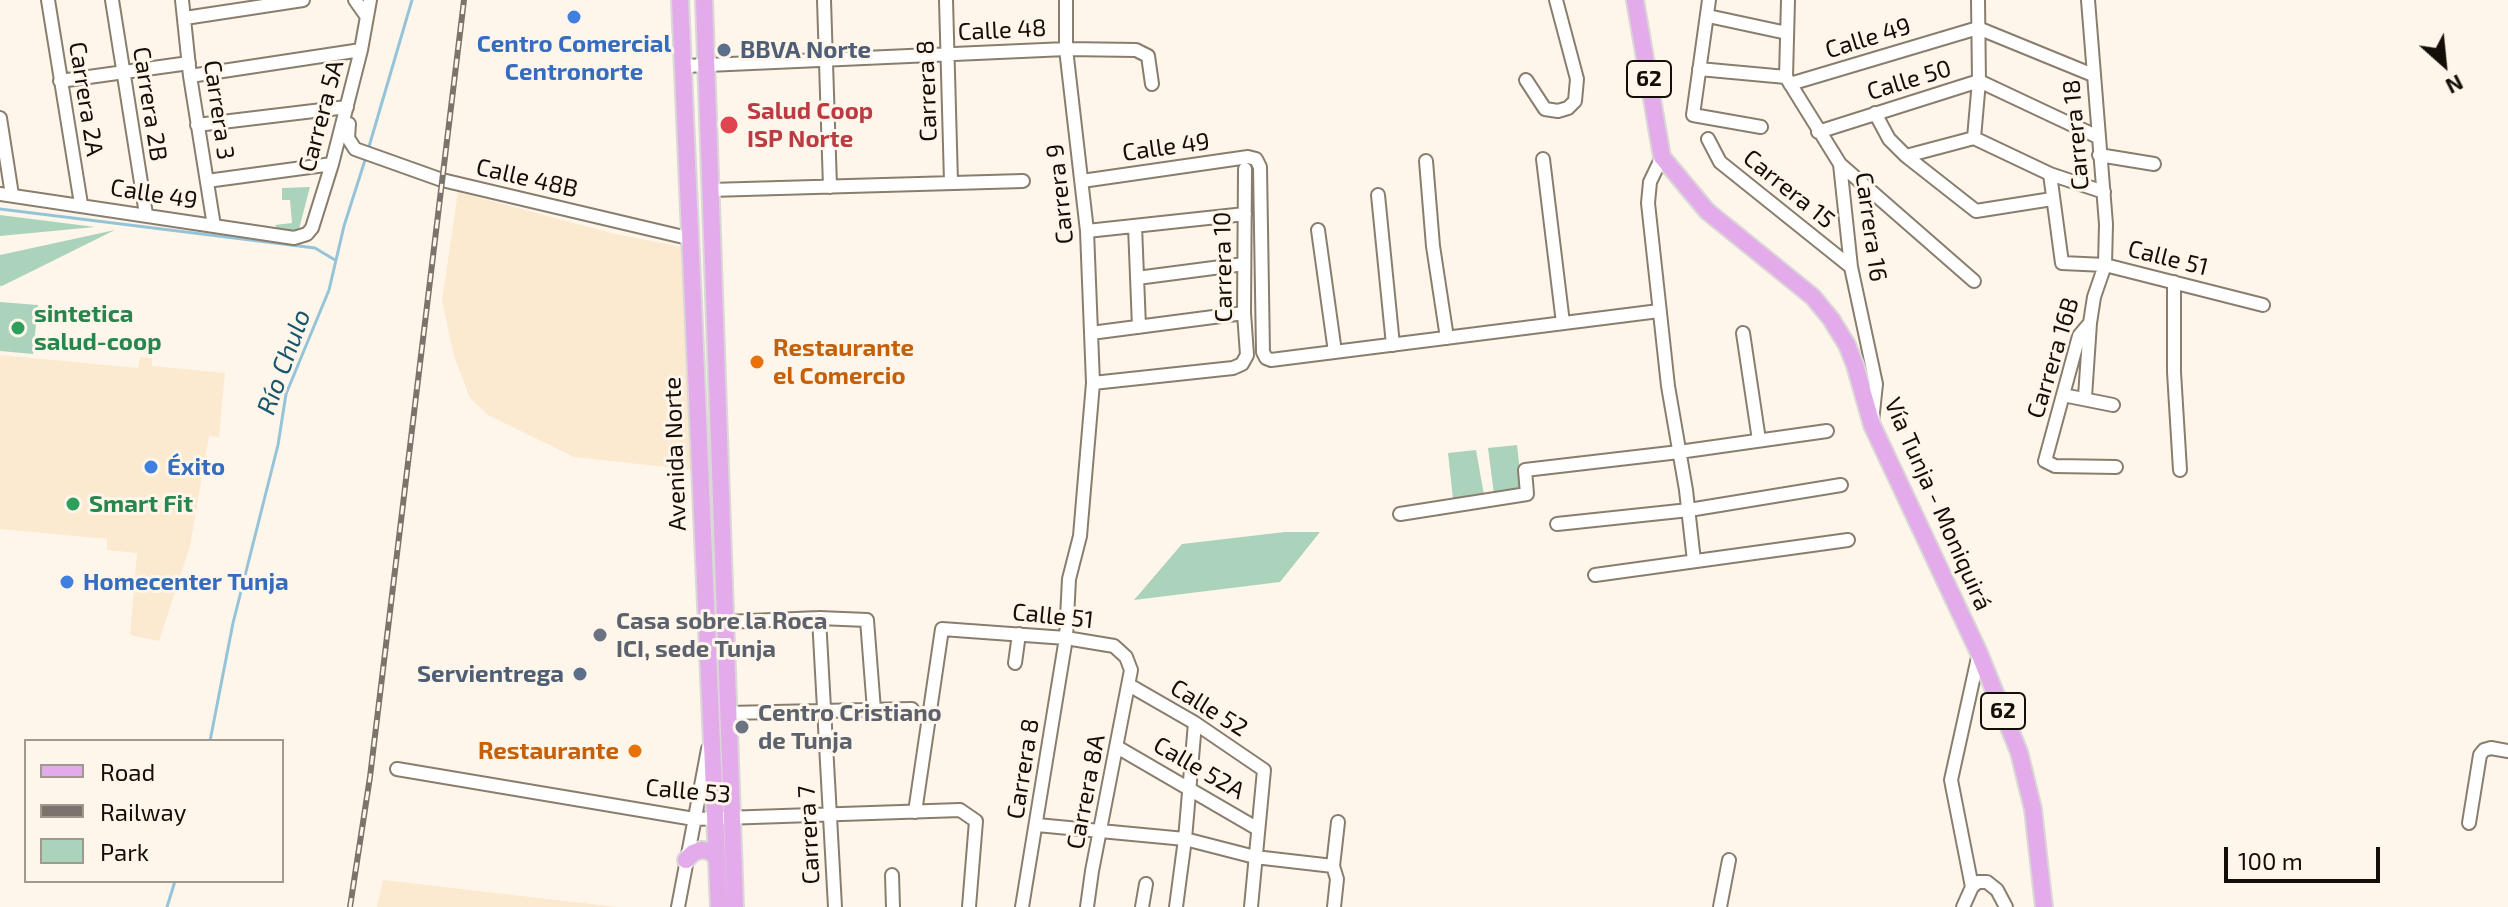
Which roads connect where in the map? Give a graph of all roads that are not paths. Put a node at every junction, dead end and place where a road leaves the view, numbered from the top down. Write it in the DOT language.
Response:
graph roads {
  1 [pos="48,0"];
  2 [pos="112,0"];
  3 [pos="182,0"];
  4 [pos="303,0"];
  5 [pos="355,0"];
  6 [pos="370,0"];
  7 [pos="680,0"];
  8 [pos="704,0"];
  9 [pos="824,0"];
  10 [pos="946,0"];
  11 [pos="1066,0"];
  12 [pos="1556,0"];
  13 [pos="1635,0"];
  14 [pos="1709,0"];
  15 [pos="1788,0"];
  16 [pos="1978,0"];
  17 [pos="2088,0"];
  18 [pos="1708,16"];
  19 [pos="367,17"];
  20 [pos="185,18"];
  21 [pos="1978,28"];
  22 [pos="1787,33"];
  23 [pos="1066,49"];
  24 [pos="361,50"];
  25 [pos="949,55"];
  26 [pos="827,59"];
  27 [pos="705,65"];
  28 [pos="685,66"];
  29 [pos="1699,69"];
  30 [pos="190,70"];
  31 [pos="123,72"];
  32 [pos="2093,75"];
  33 [pos="355,76"];
  34 [pos="1526,80"];
  35 [pos="60,81"];
  36 [pos="1788,81"];
  37 [pos="1979,81"];
  38 [pos="1152,84"];
  39 [pos="347,107"];
  40 [pos="1875,113"];
  41 [pos="0,118"];
  42 [pos="197,125"];
  43 [pos="1761,127"];
  44 [pos="1818,132"];
  45 [pos="2098,137"];
  46 [pos="1974,138"];
  47 [pos="1708,139"];
  48 [pos="355,149"];
  49 [pos="2099,155"];
  50 [pos="1906,156"];
  51 [pos="1662,157"];
  52 [pos="1543,159"];
  53 [pos="1426,161"];
  54 [pos="332,164"];
  55 [pos="1840,164"];
  56 [pos="2154,164"];
  57 [pos="1245,169"];
  58 [pos="2050,174"];
  59 [pos="207,181"];
  60 [pos="1023,181"];
  61 [pos="1082,181"];
  62 [pos="951,182"];
  63 [pos="830,187"];
  64 [pos="710,190"];
  65 [pos="2104,192"];
  66 [pos="6,195"];
  67 [pos="1378,195"];
  68 [pos="2052,199"];
  69 [pos="81,204"];
  70 [pos="146,214"];
  71 [pos="1245,214"];
  72 [pos="214,226"];
  73 [pos="1135,226"];
  74 [pos="312,227"];
  75 [pos="1318,230"];
  76 [pos="1087,231"];
  77 [pos="301,238"];
  78 [pos="692,239"];
  79 [pos="2062,263"];
  80 [pos="1244,264"];
  81 [pos="2105,265"];
  82 [pos="1851,267"];
  83 [pos="1137,278"];
  84 [pos="1974,281"];
  85 [pos="2174,282"];
  86 [pos="2263,305"];
  87 [pos="1659,311"];
  88 [pos="1244,313"];
  89 [pos="1563,323"];
  90 [pos="2090,323"];
  91 [pos="1139,327"];
  92 [pos="1091,333"];
  93 [pos="1743,333"];
  94 [pos="1447,338"];
  95 [pos="1393,345"];
  96 [pos="1335,352"];
  97 [pos="1093,383"];
  98 [pos="2063,395"];
  99 [pos="2085,397"];
  100 [pos="2113,405"];
  101 [pos="1872,425"];
  102 [pos="1827,431"];
  103 [pos="1759,440"];
  104 [pos="1679,452"];
  105 [pos="2116,467"];
  106 [pos="2180,470"];
  107 [pos="1841,485"];
  108 [pos="1689,510"];
  109 [pos="1400,514"];
  110 [pos="1557,524"];
  111 [pos="1848,540"];
  112 [pos="1694,561"];
  113 [pos="1595,575"];
  114 [pos="819,618"];
  115 [pos="726,622"];
  116 [pos="1019,634"];
  117 [pos="1066,638"];
  118 [pos="1979,653"];
  119 [pos="1015,663"];
  120 [pos="1129,685"];
  121 [pos="912,709"];
  122 [pos="874,710"];
  123 [pos="824,711"];
  124 [pos="728,713"];
  125 [pos="1195,723"];
  126 [pos="712,729"];
  127 [pos="1117,747"];
  128 [pos="2508,751"];
  129 [pos="397,769"];
  130 [pos="1190,787"];
  131 [pos="915,812"];
  132 [pos="830,816"];
  133 [pos="734,818"];
  134 [pos="694,819"];
  135 [pos="716,819"];
  136 [pos="1338,822"];
  137 [pos="2469,823"];
  138 [pos="1037,825"];
  139 [pos="1258,829"];
  140 [pos="1100,832"];
  141 [pos="1185,839"];
  142 [pos="1255,857"];
  143 [pos="717,858"];
  144 [pos="686,860"];
  145 [pos="1729,860"];
  146 [pos="1333,866"];
  147 [pos="892,875"];
  148 [pos="1146,884"];
  149 [pos="1972,887"];
  150 [pos="678,907"];
  151 [pos="719,907"];
  152 [pos="735,907"];
  153 [pos="835,907"];
  154 [pos="893,907"];
  155 [pos="969,907"];
  156 [pos="1022,907"];
  157 [pos="1087,907"];
  158 [pos="1142,907"];
  159 [pos="1176,907"];
  160 [pos="1251,907"];
  161 [pos="1334,907"];
  162 [pos="1720,907"];
  163 [pos="1963,907"];
  164 [pos="2006,907"];
  165 [pos="2044,907"];
  1 -- 35 [label="street, Carrera 2A"];
  2 -- 31 [label="street, Carrera 2B"];
  3 -- 20 [label="street, Carrera 3"];
  4 -- 20 [label="street"];
  5 -- 19 [label="street"];
  6 -- 19 [label="street, Carrera 5A"];
  7 -- 28 [label="main road, Avenida Norte"];
  8 -- 27 [label="main road, Avenida Norte"];
  9 -- 26 [label="street"];
  10 -- 25 [label="street, Carrera 8"];
  11 -- 23 [label="street, Carrera 9"];
  12 -- 34 [label="street"];
  13 -- 51 [label="main road, 62"];
  14 -- 18 [label="street"];
  15 -- 22 [label="street"];
  16 -- 21 [label="street"];
  17 -- 32 [label="street, Carrera 18"];
  18 -- 22 [label="street"];
  18 -- 29 [label="street"];
  19 -- 24 [label="street, Carrera 5A"];
  20 -- 30 [label="street, Carrera 3"];
  21 -- 32 [label="street"];
  21 -- 36 [label="street, Calle 49"];
  21 -- 37 [label="street"];
  22 -- 36 [label="street"];
  23 -- 25 [label="street, Calle 48"];
  23 -- 38 [label="street, Calle 48"];
  23 -- 61 [label="street, Carrera 9"];
  24 -- 30 [label="street"];
  24 -- 33 [label="street, Carrera 5A"];
  25 -- 26 [label="street, Calle 48"];
  25 -- 62 [label="street, Carrera 8"];
  26 -- 27 [label="street, Calle 48"];
  26 -- 63 [label="street"];
  27 -- 28 [label="street, Calle 48"];
  27 -- 64 [label="main road, Avenida Norte"];
  28 -- 78 [label="main road, Avenida Norte"];
  29 -- 36 [label="street, Calle 49"];
  29 -- 43 [label="street"];
  30 -- 31 [label="street"];
  30 -- 42 [label="street, Carrera 3"];
  31 -- 35 [label="street"];
  31 -- 70 [label="street, Carrera 2B"];
  32 -- 45 [label="street, Carrera 18"];
  33 -- 39 [label="street, Carrera 5A"];
  33 -- 48 [label="street"];
  35 -- 69 [label="street, Carrera 2A"];
  36 -- 44 [label="street, Carrera 16"];
  37 -- 40 [label="street, Calle 50"];
  37 -- 45 [label="street, Calle 50"];
  37 -- 46 [label="street"];
  39 -- 42 [label="street"];
  39 -- 54 [label="street, Carrera 5A"];
  40 -- 44 [label="street, Calle 50"];
  40 -- 50 [label="street"];
  41 -- 66 [label="street"];
  42 -- 59 [label="street, Carrera 3"];
  44 -- 55 [label="street, Carrera 16"];
  45 -- 49 [label="street, Carrera 18"];
  46 -- 50 [label="street"];
  46 -- 58 [label="street"];
  47 -- 82 [label="street, Carrera 15"];
  48 -- 74 [label="street"];
  48 -- 78 [label="street, Calle 48B"];
  49 -- 56 [label="street"];
  49 -- 65 [label="street, Carrera 18"];
  50 -- 68 [label="street"];
  51 -- 87 [label="street"];
  51 -- 101 [label="main road, Vía Tunja - Moniquirá / 62"];
  52 -- 89 [label="street"];
  53 -- 94 [label="street"];
  54 -- 59 [label="street"];
  54 -- 74 [label="street, Carrera 5A"];
  55 -- 82 [label="street, Carrera 16"];
  55 -- 84 [label="street"];
  57 -- 71 [label="street, Carrera 10"];
  58 -- 65 [label="street"];
  58 -- 68 [label="street, Carrera 16B"];
  59 -- 72 [label="street, Carrera 3"];
  60 -- 62 [label="street"];
  61 -- 76 [label="street, Carrera 9"];
  61 -- 96 [label="street, Calle 49"];
  62 -- 63 [label="street"];
  63 -- 64 [label="street"];
  64 -- 115 [label="main road, Avenida Norte"];
  65 -- 81 [label="street, Carrera 18"];
  66 -- 69 [label="street, Calle 49"];
  67 -- 95 [label="street"];
  68 -- 79 [label="street, Carrera 16B"];
  69 -- 70 [label="street, Calle 49"];
  70 -- 72 [label="street, Calle 49"];
  71 -- 73 [label="street"];
  71 -- 80 [label="street, Carrera 10"];
  72 -- 77 [label="street, Calle 49"];
  73 -- 76 [label="street"];
  73 -- 83 [label="street"];
  74 -- 77 [label="street, Carrera 5A"];
  75 -- 96 [label="street"];
  76 -- 92 [label="street, Carrera 9"];
  78 -- 126 [label="main road, Avenida Norte"];
  79 -- 81 [label="street, Calle 51"];
  80 -- 83 [label="street"];
  80 -- 88 [label="street, Carrera 10"];
  81 -- 85 [label="street, Calle 51"];
  81 -- 90 [label="street, Carrera 16B"];
  82 -- 101 [label="street, Carrera 16"];
  83 -- 91 [label="street"];
  85 -- 86 [label="street, Calle 51"];
  85 -- 106 [label="street"];
  87 -- 89 [label="street"];
  87 -- 104 [label="street"];
  88 -- 91 [label="street"];
  88 -- 97 [label="street, Carrera 10"];
  89 -- 94 [label="street"];
  90 -- 98 [label="street, Carrera 16B"];
  90 -- 99 [label="street"];
  91 -- 92 [label="street"];
  92 -- 97 [label="street, Carrera 9"];
  93 -- 103 [label="street"];
  94 -- 95 [label="street"];
  95 -- 96 [label="street"];
  97 -- 117 [label="street, Carrera 8"];
  98 -- 99 [label="street"];
  98 -- 105 [label="street, Carrera 16B"];
  99 -- 100 [label="street"];
  101 -- 118 [label="main road, Vía Tunja - Moniquirá / 62"];
  102 -- 103 [label="street"];
  103 -- 104 [label="street"];
  104 -- 108 [label="street"];
  104 -- 109 [label="street"];
  107 -- 108 [label="street"];
  108 -- 110 [label="street"];
  108 -- 112 [label="street"];
  111 -- 112 [label="street"];
  112 -- 113 [label="street"];
  114 -- 115 [label="street"];
  114 -- 122 [label="street"];
  114 -- 123 [label="street, Carrera 7"];
  115 -- 124 [label="main road, Avenida Norte"];
  116 -- 117 [label="street, Calle 51"];
  116 -- 119 [label="street"];
  116 -- 131 [label="street, Calle 51"];
  117 -- 120 [label="street, Calle 51"];
  117 -- 138 [label="street, Carrera 8"];
  118 -- 149 [label="street"];
  118 -- 165 [label="main road, Vía Tunja - Moniquirá / 62"];
  120 -- 125 [label="street, Calle 52"];
  120 -- 127 [label="street, Carrera 8A"];
  121 -- 122 [label="street"];
  122 -- 123 [label="street"];
  123 -- 124 [label="street"];
  123 -- 132 [label="street, Carrera 7"];
  124 -- 133 [label="main road, Avenida Norte"];
  125 -- 130 [label="street"];
  125 -- 139 [label="street, Calle 52"];
  126 -- 134 [label="street"];
  126 -- 135 [label="main road, Avenida Norte"];
  127 -- 130 [label="street, Calle 52A"];
  127 -- 140 [label="street, Carrera 8A"];
  128 -- 137 [label="street"];
  129 -- 134 [label="street, Calle 53"];
  130 -- 139 [label="street, Calle 52A"];
  130 -- 141 [label="street"];
  131 -- 132 [label="street, Calle 53"];
  131 -- 155 [label="street, Calle 53"];
  132 -- 133 [label="street, Calle 53"];
  132 -- 153 [label="street, Carrera 7"];
  133 -- 135 [label="street, Calle 53"];
  133 -- 152 [label="main road, Avenida Norte"];
  134 -- 135 [label="street, Calle 53"];
  134 -- 144 [label="street"];
  135 -- 143 [label="main road, Avenida Norte"];
  136 -- 146 [label="street"];
  138 -- 140 [label="street"];
  138 -- 156 [label="street, Carrera 8"];
  139 -- 142 [label="street"];
  140 -- 141 [label="street"];
  140 -- 157 [label="street, Carrera 8A"];
  141 -- 142 [label="street"];
  141 -- 159 [label="street"];
  142 -- 146 [label="street"];
  142 -- 160 [label="street"];
  143 -- 144 [label="main road"];
  143 -- 151 [label="main road, Avenida Norte"];
  144 -- 150 [label="street"];
  145 -- 162 [label="street"];
  146 -- 161 [label="street"];
  147 -- 154 [label="street"];
  148 -- 158 [label="street"];
  149 -- 163 [label="street"];
  149 -- 164 [label="street"];
}
